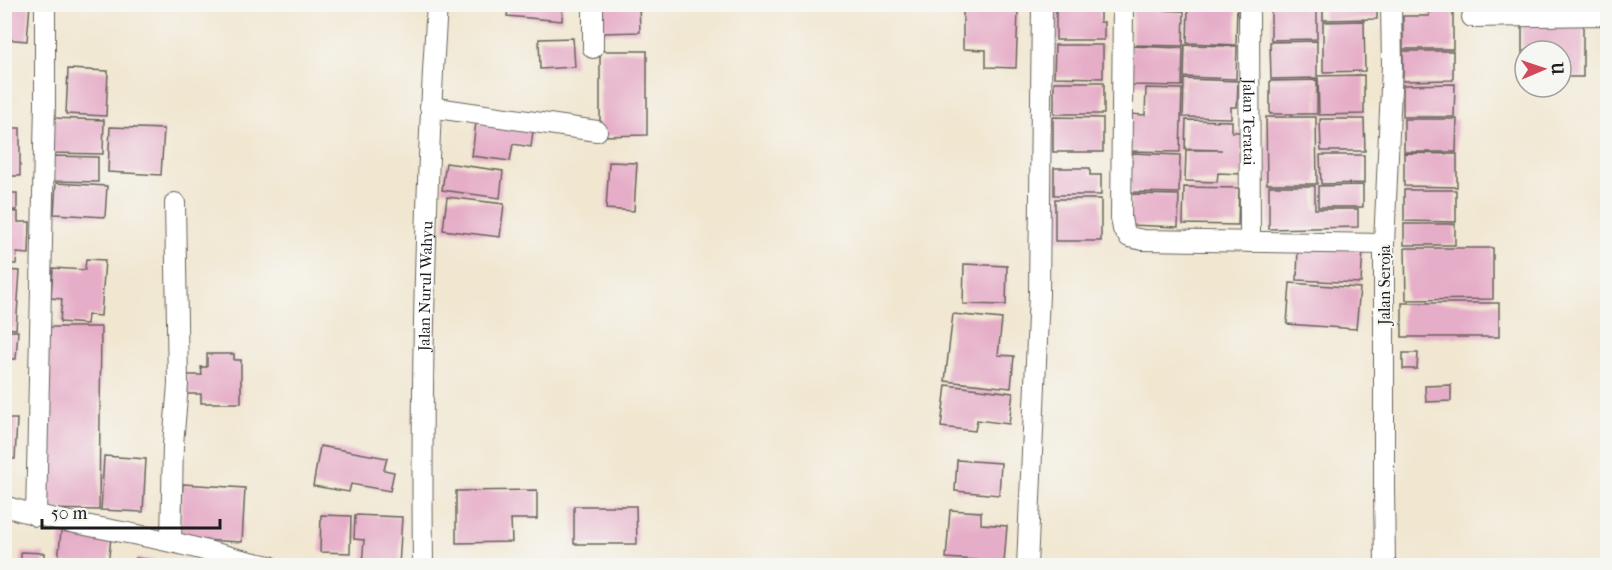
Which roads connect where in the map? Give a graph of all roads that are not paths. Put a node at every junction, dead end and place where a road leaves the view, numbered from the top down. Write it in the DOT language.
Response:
graph roads {
  1 [pos="45,4"];
  2 [pos="437,4"];
  3 [pos="593,4"];
  4 [pos="1042,4"];
  5 [pos="1123,4"];
  6 [pos="1249,4"];
  7 [pos="1391,4"];
  8 [pos="1608,15"];
  9 [pos="1472,17"];
  10 [pos="593,48"];
  11 [pos="430,107"];
  12 [pos="597,131"];
  13 [pos="175,203"];
  14 [pos="1250,242"];
  15 [pos="1384,244"];
  16 [pos="4,506"];
  17 [pos="36,516"];
  18 [pos="171,542"];
  19 [pos="270,566"];
  20 [pos="423,566"];
  21 [pos="1027,566"];
  22 [pos="1386,566"];
  1 -- 17 [label="street"];
  2 -- 11 [label="street, Jalan Nurul Wahyu"];
  3 -- 10 [label="street"];
  4 -- 21 [label="street"];
  5 -- 14 [label="street"];
  6 -- 14 [label="street, Jalan Teratai"];
  7 -- 15 [label="street, Jalan Seroja"];
  8 -- 9 [label="street"];
  11 -- 12 [label="street"];
  11 -- 20 [label="street, Jalan Nurul Wahyu"];
  13 -- 18 [label="street"];
  14 -- 15 [label="street"];
  15 -- 22 [label="street, Jalan Seroja"];
  16 -- 17 [label="street"];
  17 -- 18 [label="street"];
  18 -- 19 [label="street"];
}
